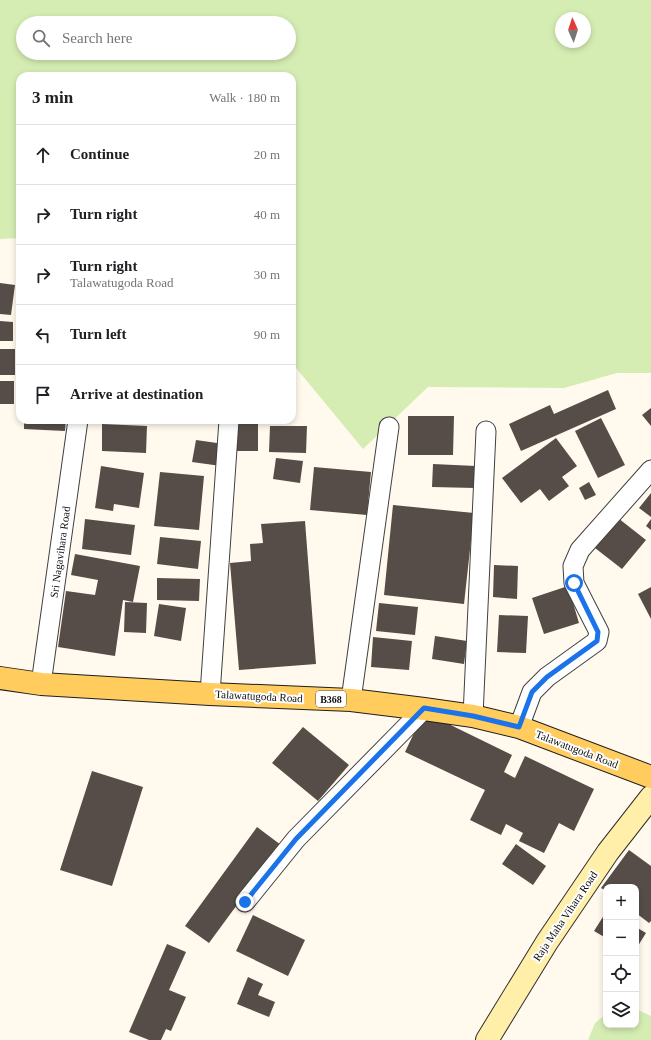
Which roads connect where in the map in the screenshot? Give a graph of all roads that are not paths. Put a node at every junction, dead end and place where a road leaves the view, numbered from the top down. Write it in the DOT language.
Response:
graph roads {
  1 [pos="77,424"];
  2 [pos="229,424"];
  3 [pos="389,427"];
  4 [pos="486,431"];
  5 [pos="651,470"];
  6 [pos="0,678"];
  7 [pos="41,684"];
  8 [pos="210,694"];
  9 [pos="351,700"];
  10 [pos="424,708"];
  11 [pos="473,716"];
  12 [pos="519,727"];
  13 [pos="651,777"];
  14 [pos="651,797"];
  15 [pos="245,902"];
  16 [pos="486,1040"];
  1 -- 7 [label="street, Sri Nagavihara Road"];
  2 -- 8 [label="street"];
  3 -- 9 [label="street"];
  4 -- 11 [label="street"];
  5 -- 12 [label="street"];
  6 -- 7 [label="main road, Talawatugoda Road / B368"];
  7 -- 8 [label="main road, Talawatugoda Road / B368"];
  8 -- 9 [label="main road, Talawatugoda Road / B368"];
  9 -- 10 [label="main road, Talawatugoda Road / B368"];
  10 -- 11 [label="main road, Talawatugoda Road / B368"];
  10 -- 15 [label="street"];
  11 -- 12 [label="main road, Talawatugoda Road / B368"];
  12 -- 13 [label="main road, Talawatugoda Road / B368"];
  14 -- 16 [label="street, Raja Maha Vihara Road"];
}
